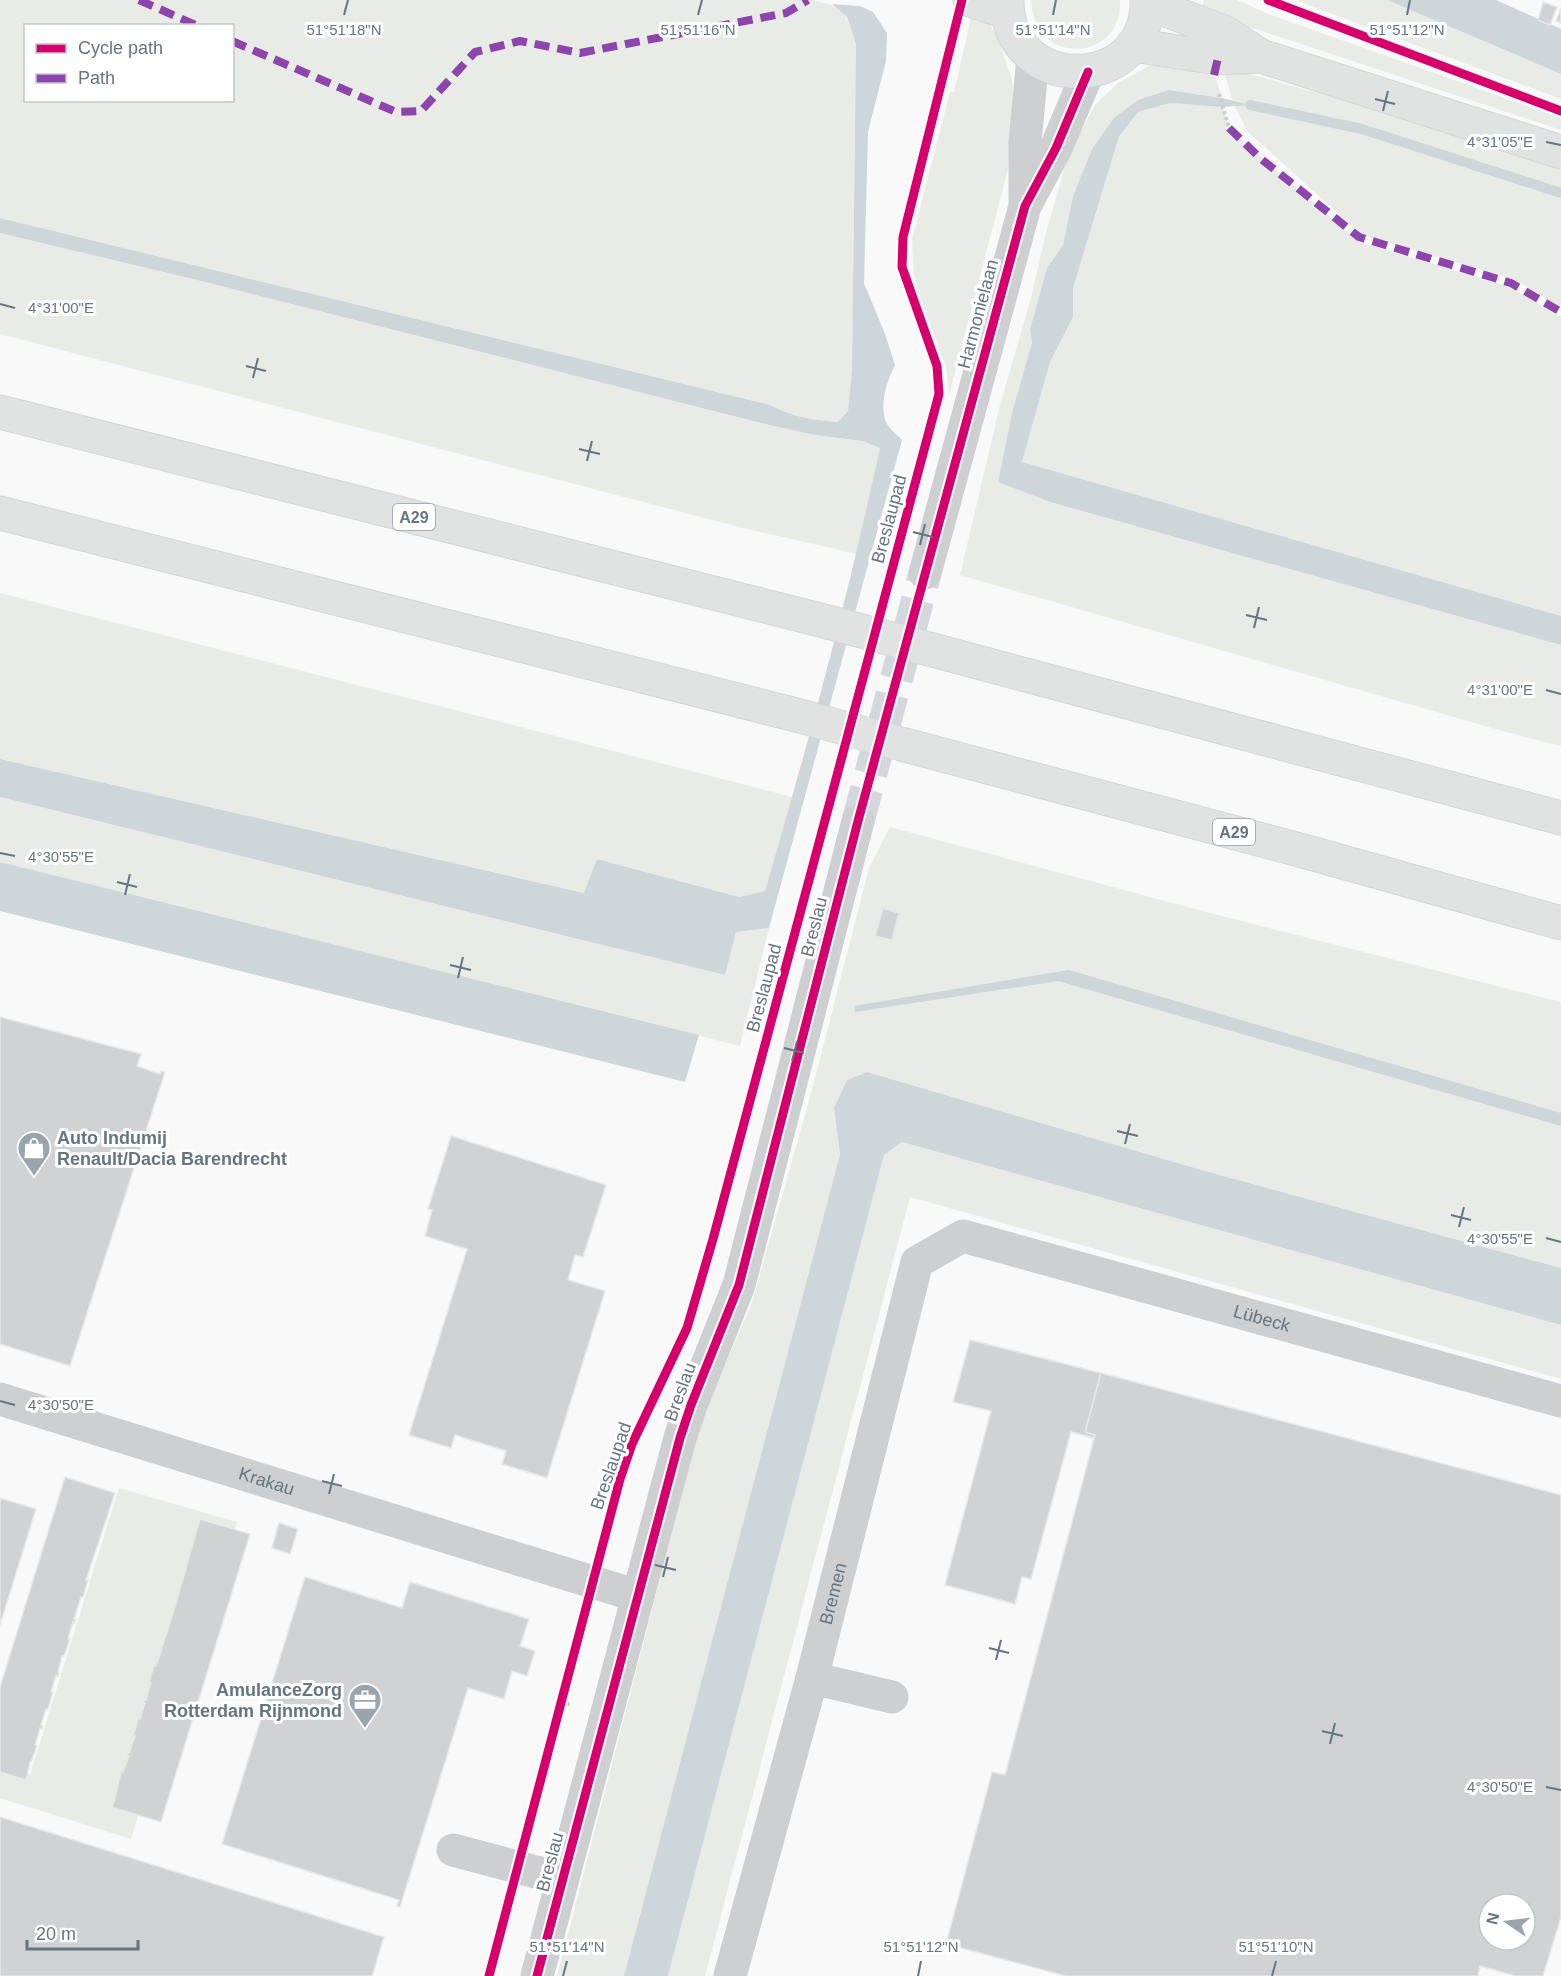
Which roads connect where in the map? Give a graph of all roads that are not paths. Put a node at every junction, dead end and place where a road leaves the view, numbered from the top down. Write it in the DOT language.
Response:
graph roads {
  1 [pos="970,0"];
  2 [pos="1148,2"];
  3 [pos="1007,6"];
  4 [pos="1133,45"];
  5 [pos="1262,56"];
  6 [pos="1033,57"];
  7 [pos="1088,72"];
  8 [pos="1561,152"];
  9 [pos="1025,206"];
  10 [pos="0,412"];
  11 [pos="0,513"];
  12 [pos="925,573"];
  13 [pos="1561,818"];
  14 [pos="858,821"];
  15 [pos="1561,923"];
  16 [pos="963,1236"];
  17 [pos="0,1399"];
  18 [pos="1561,1401"];
  19 [pos="638,1596"];
  20 [pos="812,1678"];
  21 [pos="892,1697"];
  22 [pos="453,1850"];
  23 [pos="562,1879"];
  24 [pos="537,1976"];
  25 [pos="730,1976"];
  1 -- 3 [label="main road"];
  2 -- 4 [label="main road"];
  2 -- 5 [label="main road"];
  3 -- 6 [label="main road"];
  4 -- 5 [label="main road"];
  4 -- 7 [label="main road"];
  5 -- 8 [label="main road"];
  6 -- 7 [label="main road"];
  6 -- 9 [label="street, Harmonielaan"];
  7 -- 9 [label="street, Harmonielaan"];
  9 -- 12 [label="street, Harmonielaan"];
  10 -- 13 [label="main road, A29, bridge"];
  11 -- 15 [label="main road, A29, bridge"];
  14 -- 19 [label="street, Breslau"];
  16 -- 18 [label="street, Lübeck"];
  16 -- 20 [label="street, Bremen"];
  17 -- 19 [label="street, Krakau"];
  19 -- 23 [label="street, Breslau"];
  20 -- 21 [label="street"];
  20 -- 25 [label="street, Bremen"];
  22 -- 23 [label="street"];
  23 -- 24 [label="street, Breslau"];
}
